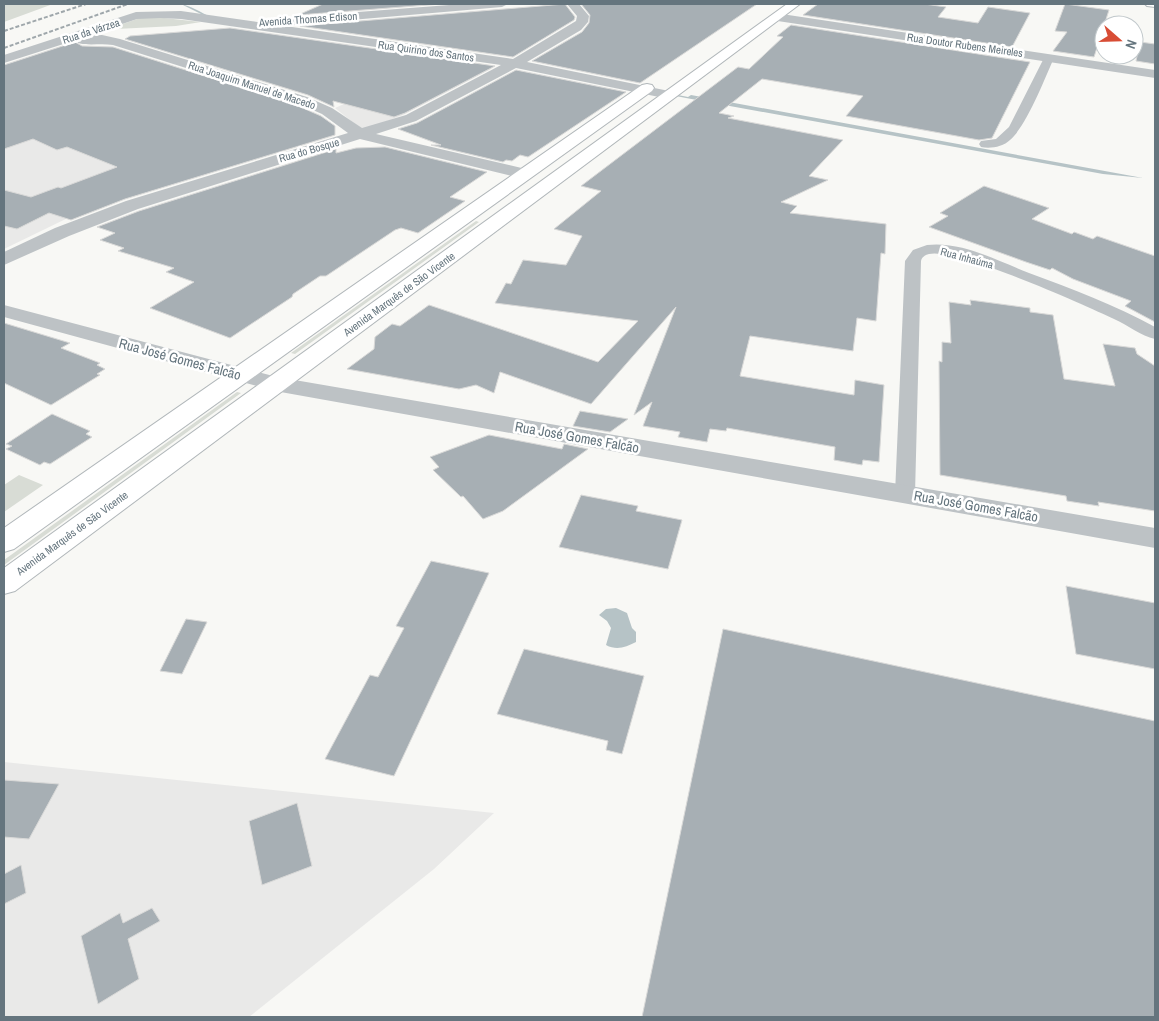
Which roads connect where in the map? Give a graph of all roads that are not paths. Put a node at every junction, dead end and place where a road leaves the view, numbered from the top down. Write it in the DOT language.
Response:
graph roads {
  1 [pos="502,4"];
  2 [pos="573,4"];
  3 [pos="794,4"];
  4 [pos="1151,4"];
  5 [pos="1155,4"];
  6 [pos="376,5"];
  7 [pos="407,12"];
  8 [pos="181,15"];
  9 [pos="336,17"];
  10 [pos="775,18"];
  11 [pos="308,20"];
  12 [pos="237,24"];
  13 [pos="108,25"];
  14 [pos="185,28"];
  15 [pos="125,36"];
  16 [pos="32,50"];
  17 [pos="1049,58"];
  18 [pos="4,60"];
  19 [pos="514,63"];
  20 [pos="1155,74"];
  21 [pos="665,86"];
  22 [pos="644,90"];
  23 [pos="362,135"];
  24 [pos="985,144"];
  25 [pos="524,174"];
  26 [pos="4,259"];
  27 [pos="4,311"];
  28 [pos="1155,334"];
  29 [pos="241,375"];
  30 [pos="275,384"];
  31 [pos="905,494"];
  32 [pos="1155,538"];
  33 [pos="4,542"];
  34 [pos="4,584"];
  1 -- 7 [label="street, Avenida Thomas Edison"];
  2 -- 19 [label="street, Rua do Bosque"];
  3 -- 10 [label="main road, Avenida Marquês de São Vicente"];
  4 -- 5 [label="main road"];
  6 -- 7 [label="street"];
  6 -- 9 [label="street"];
  7 -- 9 [label="street, Avenida Thomas Edison"];
  8 -- 12 [label="street, Rua Quirino dos Santos"];
  8 -- 13 [label="street, Rua da Várzea"];
  9 -- 11 [label="street, Avenida Thomas Edison"];
  10 -- 17 [label="street, Rua Doutor Rubens Meireles"];
  10 -- 21 [label="main road, Avenida Marquês de São Vicente"];
  11 -- 12 [label="street, Avenida Thomas Edison"];
  11 -- 12 [label="street"];
  12 -- 14 [label="street, Avenida Thomas Edison"];
  12 -- 19 [label="street, Rua Quirino dos Santos"];
  13 -- 15 [label="street"];
  13 -- 16 [label="street, Rua da Várzea"];
  15 -- 16 [label="street, Rua Joaquim Manuel de Macedo"];
  15 -- 23 [label="street, Rua Joaquim Manuel de Macedo"];
  16 -- 18 [label="street, Rua da Várzea"];
  17 -- 20 [label="street, Rua Doutor Rubens Meireles"];
  17 -- 24 [label="street"];
  19 -- 22 [label="street, Rua Quirino dos Santos"];
  19 -- 23 [label="street, Rua do Bosque"];
  21 -- 22 [label="street, Rua Quirino dos Santos"];
  21 -- 30 [label="main road, Avenida Marquês de São Vicente"];
  22 -- 25 [label="main road, Avenida Marquês de São Vicente"];
  23 -- 25 [label="street, Rua Joaquim Manuel de Macedo"];
  23 -- 26 [label="street, Rua do Bosque"];
  25 -- 29 [label="main road, Avenida Marquês de São Vicente"];
  27 -- 29 [label="street, Rua José Gomes Falcão"];
  28 -- 31 [label="street, Rua Inhaúma"];
  29 -- 30 [label="street, Rua José Gomes Falcão"];
  29 -- 33 [label="main road, Avenida Marquês de São Vicente"];
  30 -- 31 [label="street, Rua José Gomes Falcão"];
  30 -- 34 [label="main road, Avenida Marquês de São Vicente"];
  31 -- 32 [label="street, Rua José Gomes Falcão"];
}
